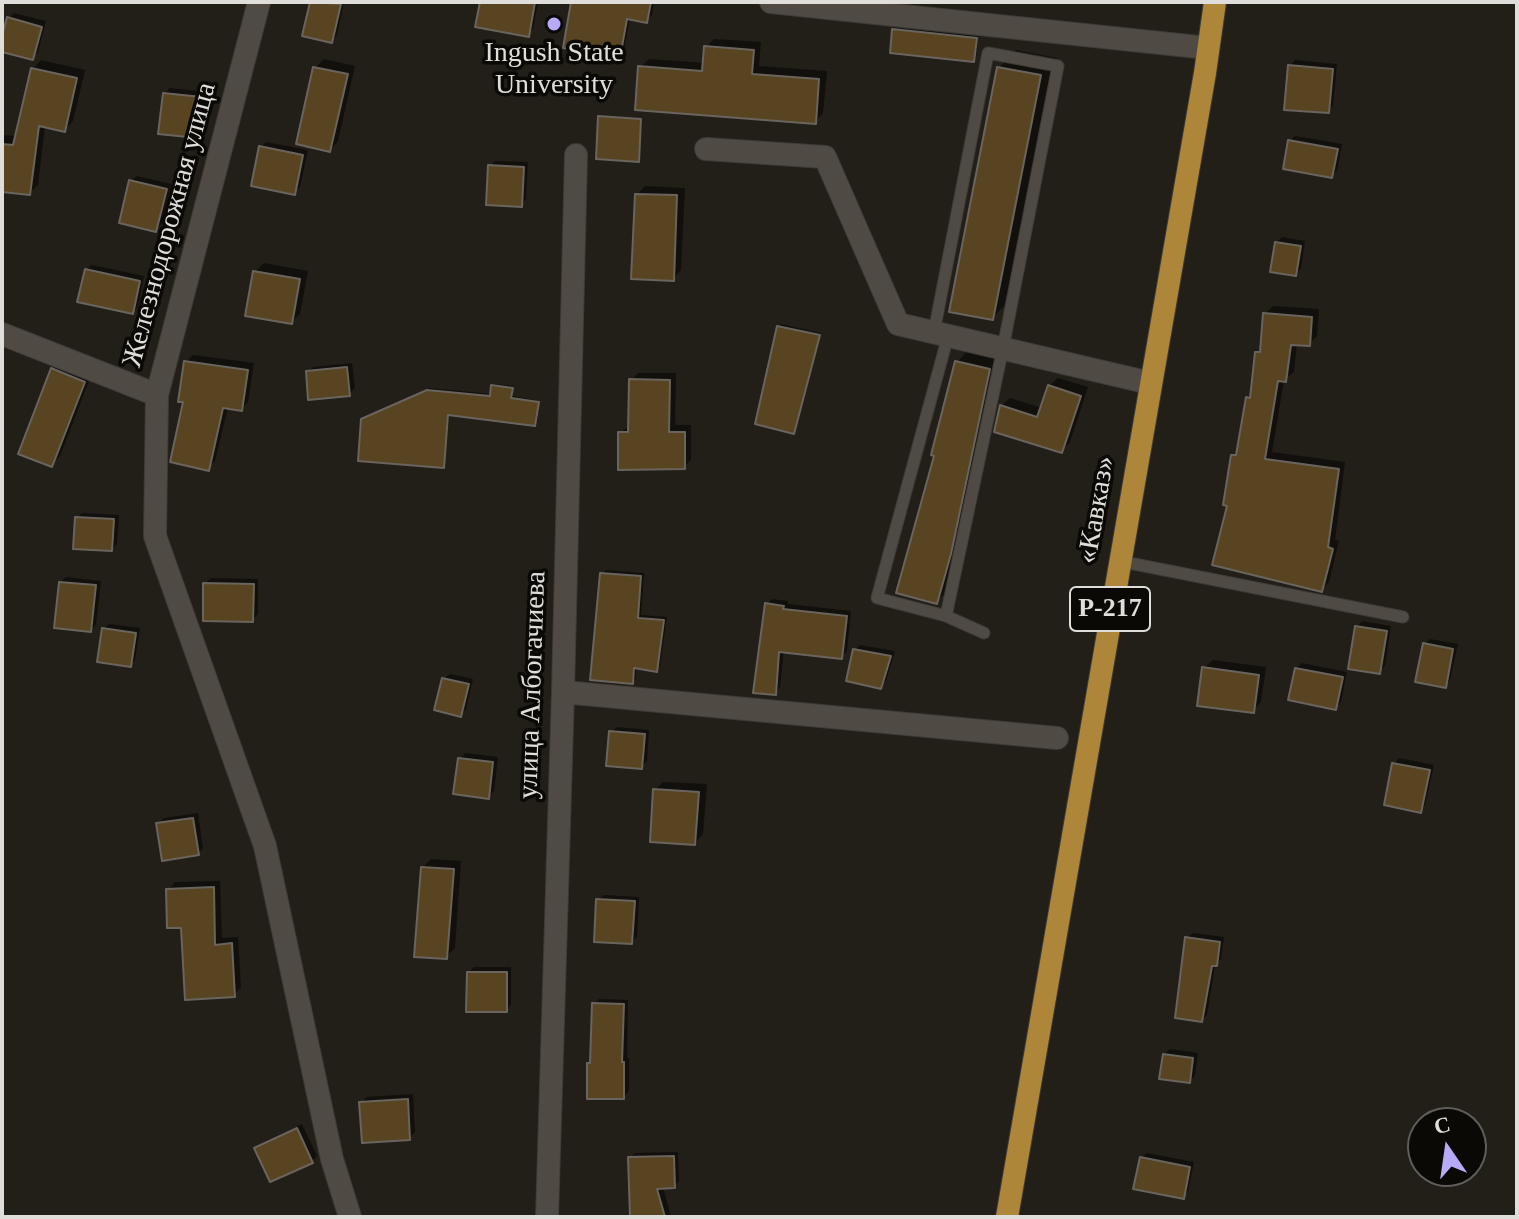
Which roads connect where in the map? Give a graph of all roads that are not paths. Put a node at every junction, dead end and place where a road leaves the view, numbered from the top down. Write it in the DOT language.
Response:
graph roads {
  1 [pos="259,2"];
  2 [pos="771,2"];
  3 [pos="1215,2"];
  4 [pos="1208,48"];
  5 [pos="706,149"];
  6 [pos="576,155"];
  7 [pos="2,334"];
  8 [pos="941,334"];
  9 [pos="1003,348"];
  10 [pos="1150,383"];
  11 [pos="157,395"];
  12 [pos="1119,561"];
  13 [pos="946,616"];
  14 [pos="1403,617"];
  15 [pos="984,633"];
  16 [pos="563,692"];
  17 [pos="1057,738"];
  18 [pos="350,1217"];
  19 [pos="547,1217"];
  20 [pos="1007,1217"];
  1 -- 11 [label="street, Железнодорожная улица"];
  2 -- 4 [label="street"];
  3 -- 4 [label="highway, «Кавказ» / Р-217"];
  4 -- 10 [label="highway, «Кавказ» / Р-217"];
  5 -- 8 [label="street"];
  6 -- 16 [label="street, улица Албогачиева"];
  7 -- 11 [label="street, Железнодорожная улица"];
  8 -- 9 [label="street"];
  8 -- 9 [label="lane"];
  8 -- 13 [label="lane"];
  9 -- 10 [label="street"];
  9 -- 13 [label="lane"];
  10 -- 12 [label="highway, «Кавказ» / Р-217"];
  11 -- 18 [label="street"];
  12 -- 14 [label="lane"];
  12 -- 20 [label="highway, «Кавказ» / Р-217"];
  13 -- 15 [label="lane"];
  16 -- 17 [label="street"];
  16 -- 19 [label="street, улица Албогачиева"];
}
